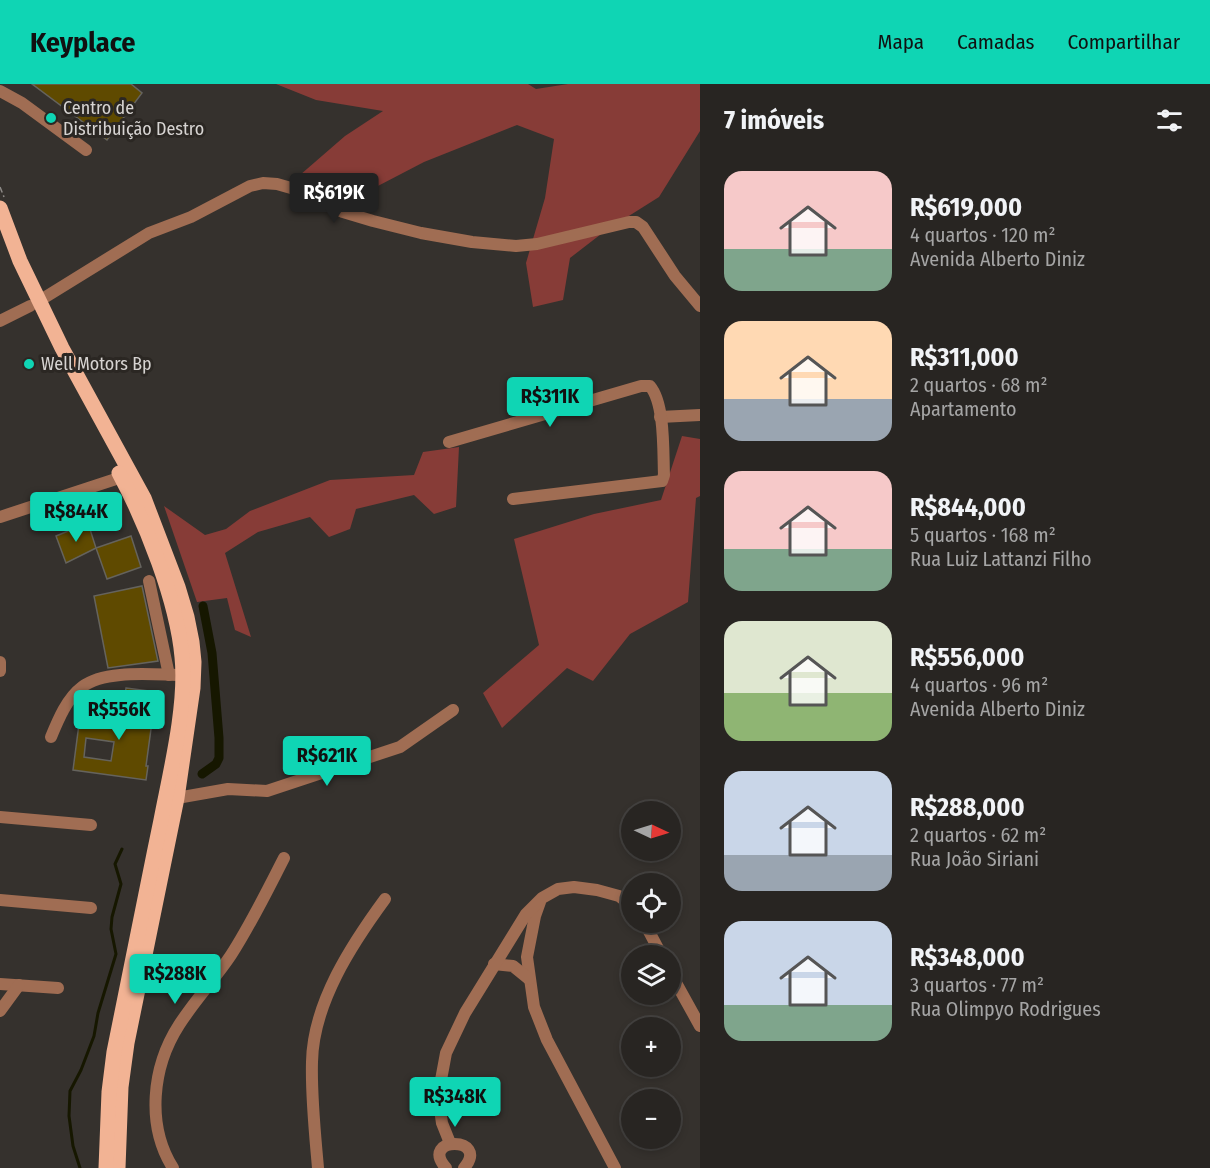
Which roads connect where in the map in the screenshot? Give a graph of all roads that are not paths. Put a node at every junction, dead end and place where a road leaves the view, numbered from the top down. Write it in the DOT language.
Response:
graph roads {
  1 [pos="0,92"];
  2 [pos="86,150"];
  3 [pos="0,208"];
  4 [pos="0,231"];
  5 [pos="35,304"];
  6 [pos="700,306"];
  7 [pos="0,321"];
  8 [pos="700,415"];
  9 [pos="660,417"];
  10 [pos="449,442"];
  11 [pos="122,477"];
  12 [pos="513,499"];
  13 [pos="0,517"];
  14 [pos="149,581"];
  15 [pos="0,662"];
  16 [pos="0,670"];
  17 [pos="175,675"];
  18 [pos="453,710"];
  19 [pos="51,737"];
  20 [pos="177,798"];
  21 [pos="0,817"];
  22 [pos="91,825"];
  23 [pos="284,858"];
  24 [pos="542,898"];
  25 [pos="621,898"];
  26 [pos="385,899"];
  27 [pos="0,900"];
  28 [pos="92,908"];
  29 [pos="494,964"];
  30 [pos="529,979"];
  31 [pos="0,984"];
  32 [pos="19,985"];
  33 [pos="58,988"];
  34 [pos="681,992"];
  35 [pos="0,1011"];
  36 [pos="700,1026"];
  37 [pos="450,1143"];
  38 [pos="106,1168"];
  39 [pos="118,1168"];
  40 [pos="173,1168"];
  41 [pos="318,1168"];
  42 [pos="446,1168"];
  43 [pos="464,1168"];
  44 [pos="615,1168"];
  1 -- 2 [label="street"];
  3 -- 5 [label="main road"];
  4 -- 5 [label="main road"];
  5 -- 6 [label="street"];
  5 -- 7 [label="street"];
  5 -- 11 [label="main road"];
  5 -- 20 [label="main road"];
  8 -- 9 [label="street"];
  9 -- 10 [label="street"];
  9 -- 12 [label="street"];
  11 -- 13 [label="street"];
  11 -- 17 [label="main road"];
  14 -- 17 [label="street"];
  15 -- 16 [label="street"];
  17 -- 19 [label="street"];
  17 -- 38 [label="main road"];
  18 -- 20 [label="street"];
  20 -- 39 [label="main road"];
  21 -- 22 [label="street"];
  23 -- 40 [label="street"];
  24 -- 25 [label="street"];
  24 -- 29 [label="street"];
  24 -- 30 [label="street"];
  26 -- 41 [label="street"];
  27 -- 28 [label="street"];
  29 -- 30 [label="street"];
  29 -- 37 [label="street"];
  30 -- 44 [label="street"];
  31 -- 32 [label="street"];
  32 -- 33 [label="street"];
  32 -- 35 [label="street"];
  34 -- 36 [label="street"];
  37 -- 42 [label="street"];
  37 -- 43 [label="street"];
}
